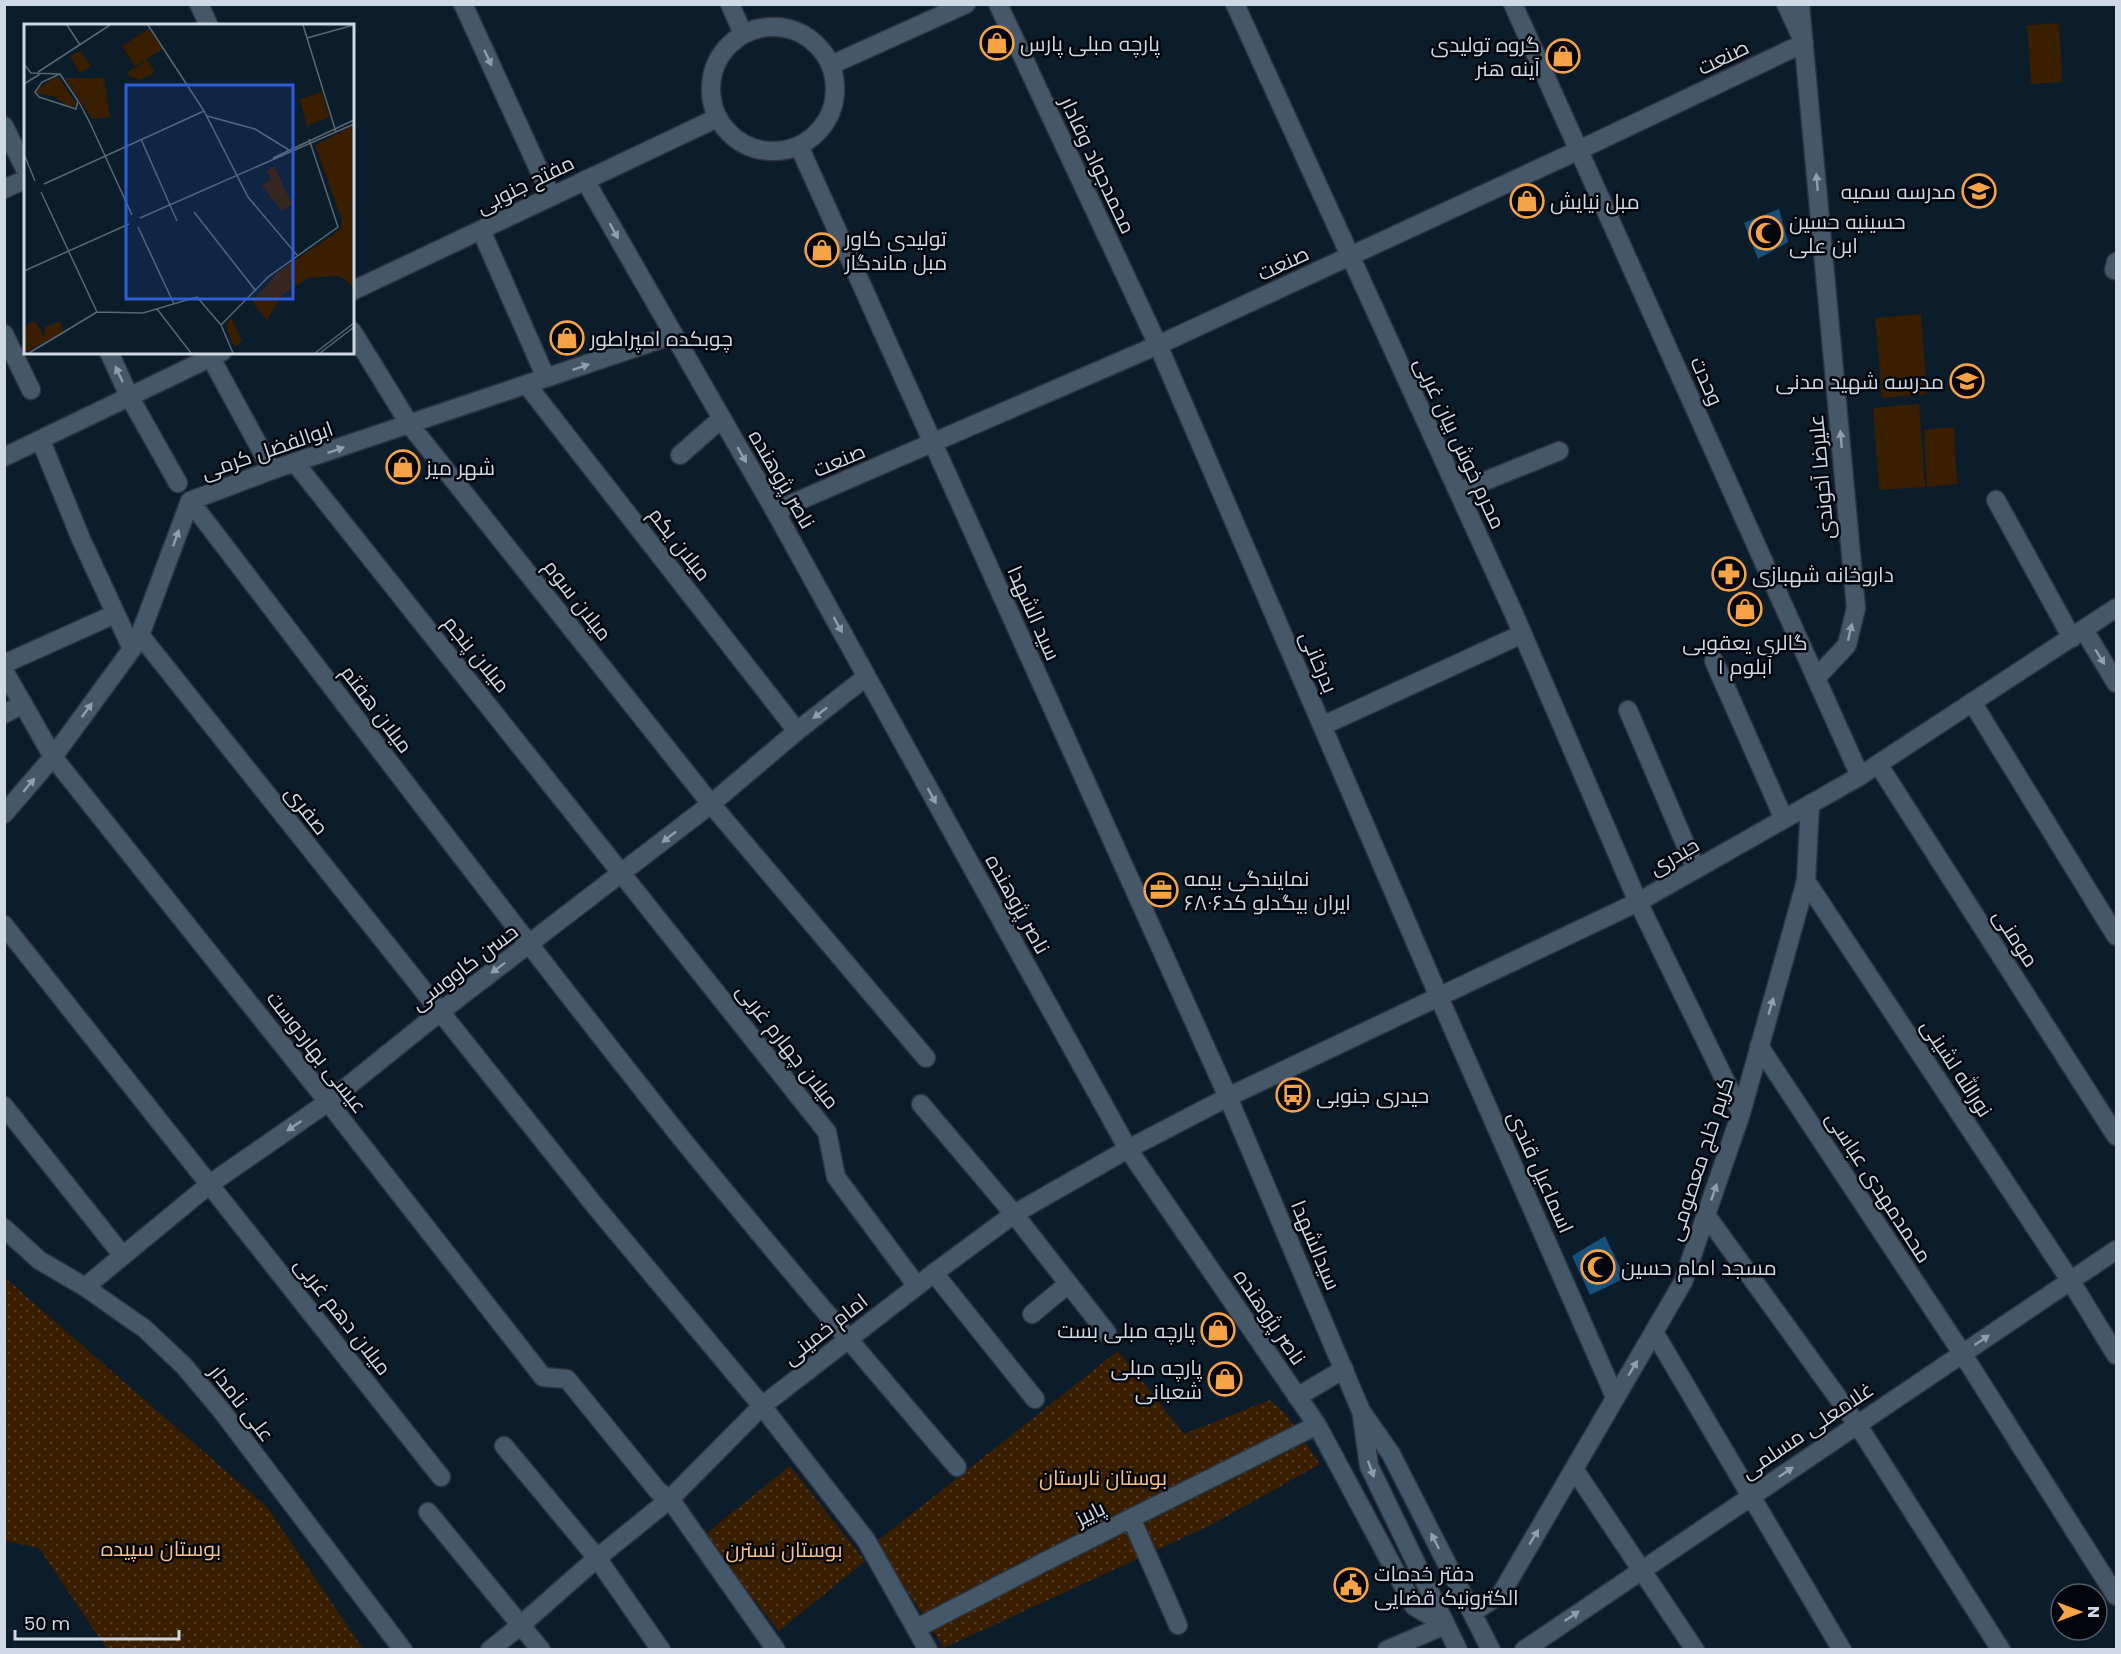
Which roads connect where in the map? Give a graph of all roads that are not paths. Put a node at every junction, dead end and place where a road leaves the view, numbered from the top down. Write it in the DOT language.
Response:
graph roads {
  1 [pos="199,4"];
  2 [pos="463,4"];
  3 [pos="730,4"];
  4 [pos="966,4"];
  5 [pos="998,4"];
  6 [pos="1235,4"];
  7 [pos="1513,4"];
  8 [pos="1786,4"];
  9 [pos="1800,4"];
  10 [pos="207,24"];
  11 [pos="743,33"];
  12 [pos="1804,43"];
  13 [pos="831,65"];
  14 [pos="717,118"];
  15 [pos="4,126"];
  16 [pos="799,146"];
  17 [pos="1579,150"];
  18 [pos="24,167"];
  19 [pos="24,180"];
  20 [pos="585,180"];
  21 [pos="4,189"];
  22 [pos="551,196"];
  23 [pos="482,230"];
  24 [pos="1350,257"];
  25 [pos="354,290"];
  26 [pos="4,334"];
  27 [pos="354,334"];
  28 [pos="672,335"];
  29 [pos="1158,345"];
  30 [pos="110,354"];
  31 [pos="216,355"];
  32 [pos="546,378"];
  33 [pos="527,385"];
  34 [pos="31,390"];
  35 [pos="129,396"];
  36 [pos="721,419"];
  37 [pos="410,425"];
  38 [pos="41,441"];
  39 [pos="933,444"];
  40 [pos="1559,451"];
  41 [pos="681,455"];
  42 [pos="4,457"];
  43 [pos="296,464"];
  44 [pos="272,470"];
  45 [pos="178,483"];
  46 [pos="1458,492"];
  47 [pos="1996,500"];
  48 [pos="189,501"];
  49 [pos="775,511"];
  50 [pos="2116,608"];
  51 [pos="115,614"];
  52 [pos="1522,634"];
  53 [pos="2078,634"];
  54 [pos="136,642"];
  55 [pos="1714,661"];
  56 [pos="4,664"];
  57 [pos="4,671"];
  58 [pos="866,677"];
  59 [pos="1816,678"];
  60 [pos="2116,683"];
  61 [pos="1972,702"];
  62 [pos="23,704"];
  63 [pos="1628,710"];
  64 [pos="4,714"];
  65 [pos="1322,726"];
  66 [pos="797,730"];
  67 [pos="53,757"];
  68 [pos="1878,764"];
  69 [pos="1860,776"];
  70 [pos="711,804"];
  71 [pos="1810,804"];
  72 [pos="4,814"];
  73 [pos="1784,819"];
  74 [pos="1696,869"];
  75 [pos="623,873"];
  76 [pos="1806,880"];
  77 [pos="1638,902"];
  78 [pos="4,926"];
  79 [pos="2116,936"];
  80 [pos="530,944"];
  81 [pos="1439,997"];
  82 [pos="440,1012"];
  83 [pos="1759,1046"];
  84 [pos="926,1058"];
  85 [pos="1228,1097"];
  86 [pos="328,1102"];
  87 [pos="921,1104"];
  88 [pos="4,1106"];
  89 [pos="1741,1113"];
  90 [pos="2116,1136"];
  91 [pos="1128,1149"];
  92 [pos="210,1184"];
  93 [pos="1014,1214"];
  94 [pos="1706,1215"];
  95 [pos="4,1228"];
  96 [pos="2116,1250"];
  97 [pos="123,1256"];
  98 [pos="934,1273"];
  99 [pos="2070,1280"];
  100 [pos="1068,1284"];
  101 [pos="917,1286"];
  102 [pos="85,1287"];
  103 [pos="1032,1314"];
  104 [pos="1654,1332"];
  105 [pos="1107,1333"];
  106 [pos="848,1340"];
  107 [pos="1962,1353"];
  108 [pos="2116,1354"];
  109 [pos="1344,1369"];
  110 [pos="1297,1397"];
  111 [pos="1615,1397"];
  112 [pos="1035,1399"];
  113 [pos="762,1406"];
  114 [pos="1361,1411"];
  115 [pos="1857,1424"];
  116 [pos="1317,1425"];
  117 [pos="504,1446"];
  118 [pos="957,1467"];
  119 [pos="1574,1469"];
  120 [pos="441,1477"];
  121 [pos="1751,1495"];
  122 [pos="670,1499"];
  123 [pos="428,1512"];
  124 [pos="1131,1518"];
  125 [pos="597,1558"];
  126 [pos="1641,1569"];
  127 [pos="2116,1596"];
  128 [pos="1472,1613"];
  129 [pos="520,1625"];
  130 [pos="1178,1625"];
  131 [pos="1445,1625"];
  132 [pos="917,1628"];
  133 [pos="403,1650"];
  134 [pos="490,1650"];
  135 [pos="541,1650"];
  136 [pos="661,1650"];
  137 [pos="776,1650"];
  138 [pos="928,1650"];
  139 [pos="1387,1650"];
  140 [pos="1458,1650"];
  141 [pos="1491,1650"];
  142 [pos="1524,1650"];
  143 [pos="1695,1650"];
  144 [pos="1842,1650"];
  145 [pos="2001,1650"];
  1 -- 10 [label="street"];
  2 -- 22 [label="street, one-way"];
  3 -- 11 [label="street"];
  4 -- 13 [label="street"];
  5 -- 29 [label="street, محمدجواد وفادار"];
  6 -- 24 [label="street, محرم خوش بیان غربی"];
  7 -- 17 [label="street, وحدت"];
  8 -- 12 [label="street, علیرضا آخوندی"];
  9 -- 12 [label="street, علیرضا آخوندی"];
  11 -- 13 [label="street"];
  11 -- 14 [label="street"];
  12 -- 17 [label="street, صنعت"];
  59 -- 12 [label="street, علیرضا آخوندی, one-way"];
  13 -- 16 [label="street"];
  14 -- 16 [label="street"];
  14 -- 20 [label="street, مفتح جنوبی"];
  15 -- 18 [label="street"];
  16 -- 39 [label="street, سید الشهدا"];
  17 -- 24 [label="street, صنعت"];
  17 -- 59 [label="street, وحدت"];
  19 -- 21 [label="street"];
  20 -- 22 [label="street, مفتح جنوبی"];
  20 -- 28 [label="street, ناصر پژوهنده, one-way"];
  22 -- 23 [label="street, مفتح جنوبی"];
  23 -- 25 [label="street, مفتح جنوبی"];
  23 -- 32 [label="street"];
  24 -- 29 [label="street, صنعت"];
  24 -- 46 [label="street, محرم خوش بیان غربی"];
  26 -- 34 [label="street"];
  27 -- 37 [label="street, میلان سوم"];
  32 -- 28 [label="street, ابوالفضل کرمی, one-way"];
  28 -- 36 [label="street, ناصر پژوهنده"];
  29 -- 39 [label="street, صنعت"];
  29 -- 65 [label="street, بدرخانی"];
  35 -- 30 [label="street, one-way"];
  31 -- 35 [label="street"];
  31 -- 44 [label="street"];
  32 -- 33 [label="street, ابوالفضل کرمی"];
  33 -- 37 [label="street, ابوالفضل کرمی"];
  33 -- 66 [label="street, میلان یکم"];
  35 -- 38 [label="street"];
  35 -- 45 [label="street"];
  36 -- 41 [label="street"];
  36 -- 49 [label="street, ناصر پژوهنده, one-way"];
  43 -- 37 [label="street, ابوالفضل کرمی, one-way"];
  37 -- 70 [label="street, میلان سوم"];
  38 -- 42 [label="street"];
  38 -- 51 [label="street, صفری"];
  39 -- 49 [label="street, صنعت"];
  39 -- 85 [label="street, سید الشهدا"];
  40 -- 46 [label="street"];
  43 -- 44 [label="street, ابوالفضل کرمی"];
  43 -- 75 [label="street, میلان پنجم"];
  44 -- 48 [label="street, ابوالفضل کرمی"];
  46 -- 52 [label="street, محرم خوش بیان غربی"];
  47 -- 53 [label="street"];
  54 -- 48 [label="street, ابوالفضل کرمی, one-way"];
  48 -- 80 [label="street, میلان هفتم"];
  49 -- 58 [label="street, ناصر پژوهنده, one-way"];
  50 -- 53 [label="street, حیدری"];
  51 -- 54 [label="street, صفری"];
  51 -- 56 [label="street"];
  52 -- 65 [label="street"];
  52 -- 77 [label="street, محرم خوش بیان غربی"];
  53 -- 60 [label="street, one-way"];
  53 -- 61 [label="street, حیدری"];
  67 -- 54 [label="street, ابوالفضل کرمی, one-way"];
  54 -- 82 [label="street, صفری"];
  55 -- 73 [label="street"];
  57 -- 62 [label="street, عیسی بهاردوست"];
  58 -- 66 [label="street, حسن کاووسی, one-way"];
  58 -- 91 [label="street, ناصر پژوهنده, one-way"];
  59 -- 69 [label="street, وحدت"];
  61 -- 68 [label="street, حیدری"];
  61 -- 79 [label="street"];
  62 -- 64 [label="street"];
  62 -- 67 [label="street, عیسی بهاردوست"];
  63 -- 74 [label="street"];
  65 -- 81 [label="street, بدرخانی"];
  66 -- 70 [label="street, حسن کاووسی"];
  72 -- 67 [label="street, ابوالفضل کرمی, one-way"];
  67 -- 86 [label="street, عیسی بهاردوست"];
  68 -- 69 [label="street, حیدری"];
  68 -- 90 [label="street, مومنی"];
  69 -- 71 [label="street, حیدری"];
  70 -- 75 [label="street, حسن کاووسی, one-way"];
  70 -- 84 [label="street, میلان سوم"];
  71 -- 73 [label="street, حیدری"];
  71 -- 76 [label="street, کریم خلج معصومی"];
  73 -- 74 [label="street, حیدری"];
  74 -- 77 [label="street, حیدری"];
  75 -- 80 [label="street, حسن کاووسی"];
  75 -- 101 [label="street, میلان چهارم غربی"];
  83 -- 76 [label="street, کریم خلج معصومی, one-way"];
  76 -- 99 [label="street, نورالله لشینی"];
  77 -- 81 [label="street, حیدری"];
  77 -- 89 [label="street, محرم خوش بیان غربی"];
  78 -- 92 [label="street, میلان دهم غربی"];
  80 -- 82 [label="street, حسن کاووسی, one-way"];
  80 -- 106 [label="street, میلان هفتم"];
  81 -- 85 [label="street, حیدری"];
  81 -- 111 [label="street, اسماعیل قندی"];
  82 -- 86 [label="street, حسن کاووسی"];
  82 -- 113 [label="street, صفری"];
  83 -- 89 [label="street, کریم خلج معصومی"];
  83 -- 107 [label="street, محمدمهدی عباسی"];
  85 -- 91 [label="street, امام خمینی"];
  85 -- 109 [label="street, سیدالشهدا"];
  86 -- 92 [label="street, حسن کاووسی, one-way"];
  86 -- 122 [label="street, عیسی بهاردوست"];
  87 -- 93 [label="street"];
  88 -- 97 [label="street"];
  94 -- 89 [label="street, کریم خلج معصومی, one-way"];
  91 -- 93 [label="street, امام خمینی"];
  91 -- 110 [label="street, ناصر پژوهنده"];
  92 -- 97 [label="street, حسن کاووسی"];
  92 -- 120 [label="street, میلان دهم غربی"];
  93 -- 98 [label="street, امام خمینی"];
  93 -- 100 [label="street"];
  94 -- 104 [label="street, کریم خلج معصومی"];
  94 -- 115 [label="street"];
  95 -- 102 [label="street, علی نامدار"];
  96 -- 99 [label="street, غلامعلی مسلمی"];
  97 -- 102 [label="street, حسن کاووسی"];
  98 -- 101 [label="street, امام خمینی"];
  98 -- 112 [label="street"];
  107 -- 99 [label="street, غلامعلی مسلمی, one-way"];
  99 -- 108 [label="street, نورالله لشینی"];
  100 -- 103 [label="street"];
  100 -- 105 [label="street"];
  101 -- 106 [label="street, امام خمینی"];
  102 -- 133 [label="street, علی نامدار"];
  111 -- 104 [label="street, کریم خلج معصومی, one-way"];
  104 -- 121 [label="street"];
  106 -- 113 [label="street, امام خمینی"];
  106 -- 118 [label="street, میلان هفتم"];
  107 -- 115 [label="street, غلامعلی مسلمی"];
  107 -- 127 [label="street, محمدمهدی عباسی"];
  109 -- 110 [label="street"];
  109 -- 114 [label="street, سیدالشهدا"];
  110 -- 116 [label="street, ناصر پژوهنده"];
  111 -- 119 [label="street, کریم خلج معصومی"];
  113 -- 122 [label="street, امام خمینی"];
  113 -- 132 [label="street, صفری"];
  128 -- 114 [label="street, سیدالشهدا, one-way"];
  114 -- 131 [label="street, سیدالشهدا, one-way"];
  121 -- 115 [label="street, غلامعلی مسلمی, one-way"];
  115 -- 145 [label="street"];
  116 -- 124 [label="street, پاییز"];
  116 -- 131 [label="street, ناصر پژوهنده"];
  117 -- 125 [label="street"];
  119 -- 126 [label="street"];
  128 -- 119 [label="street, کریم خلج معصومی, one-way"];
  121 -- 126 [label="street, غلامعلی مسلمی"];
  121 -- 144 [label="street"];
  122 -- 125 [label="street, امام خمینی"];
  122 -- 137 [label="street"];
  123 -- 129 [label="street"];
  124 -- 130 [label="street"];
  124 -- 132 [label="street, پاییز"];
  125 -- 129 [label="street, امام خمینی"];
  125 -- 136 [label="street"];
  142 -- 126 [label="street, غلامعلی مسلمی, one-way"];
  126 -- 143 [label="street"];
  128 -- 141 [label="street, سیدالشهدا"];
  129 -- 134 [label="street, امام خمینی"];
  129 -- 135 [label="street"];
  131 -- 139 [label="street"];
  131 -- 140 [label="street, سیدالشهدا"];
  132 -- 138 [label="street, صفری"];
}
